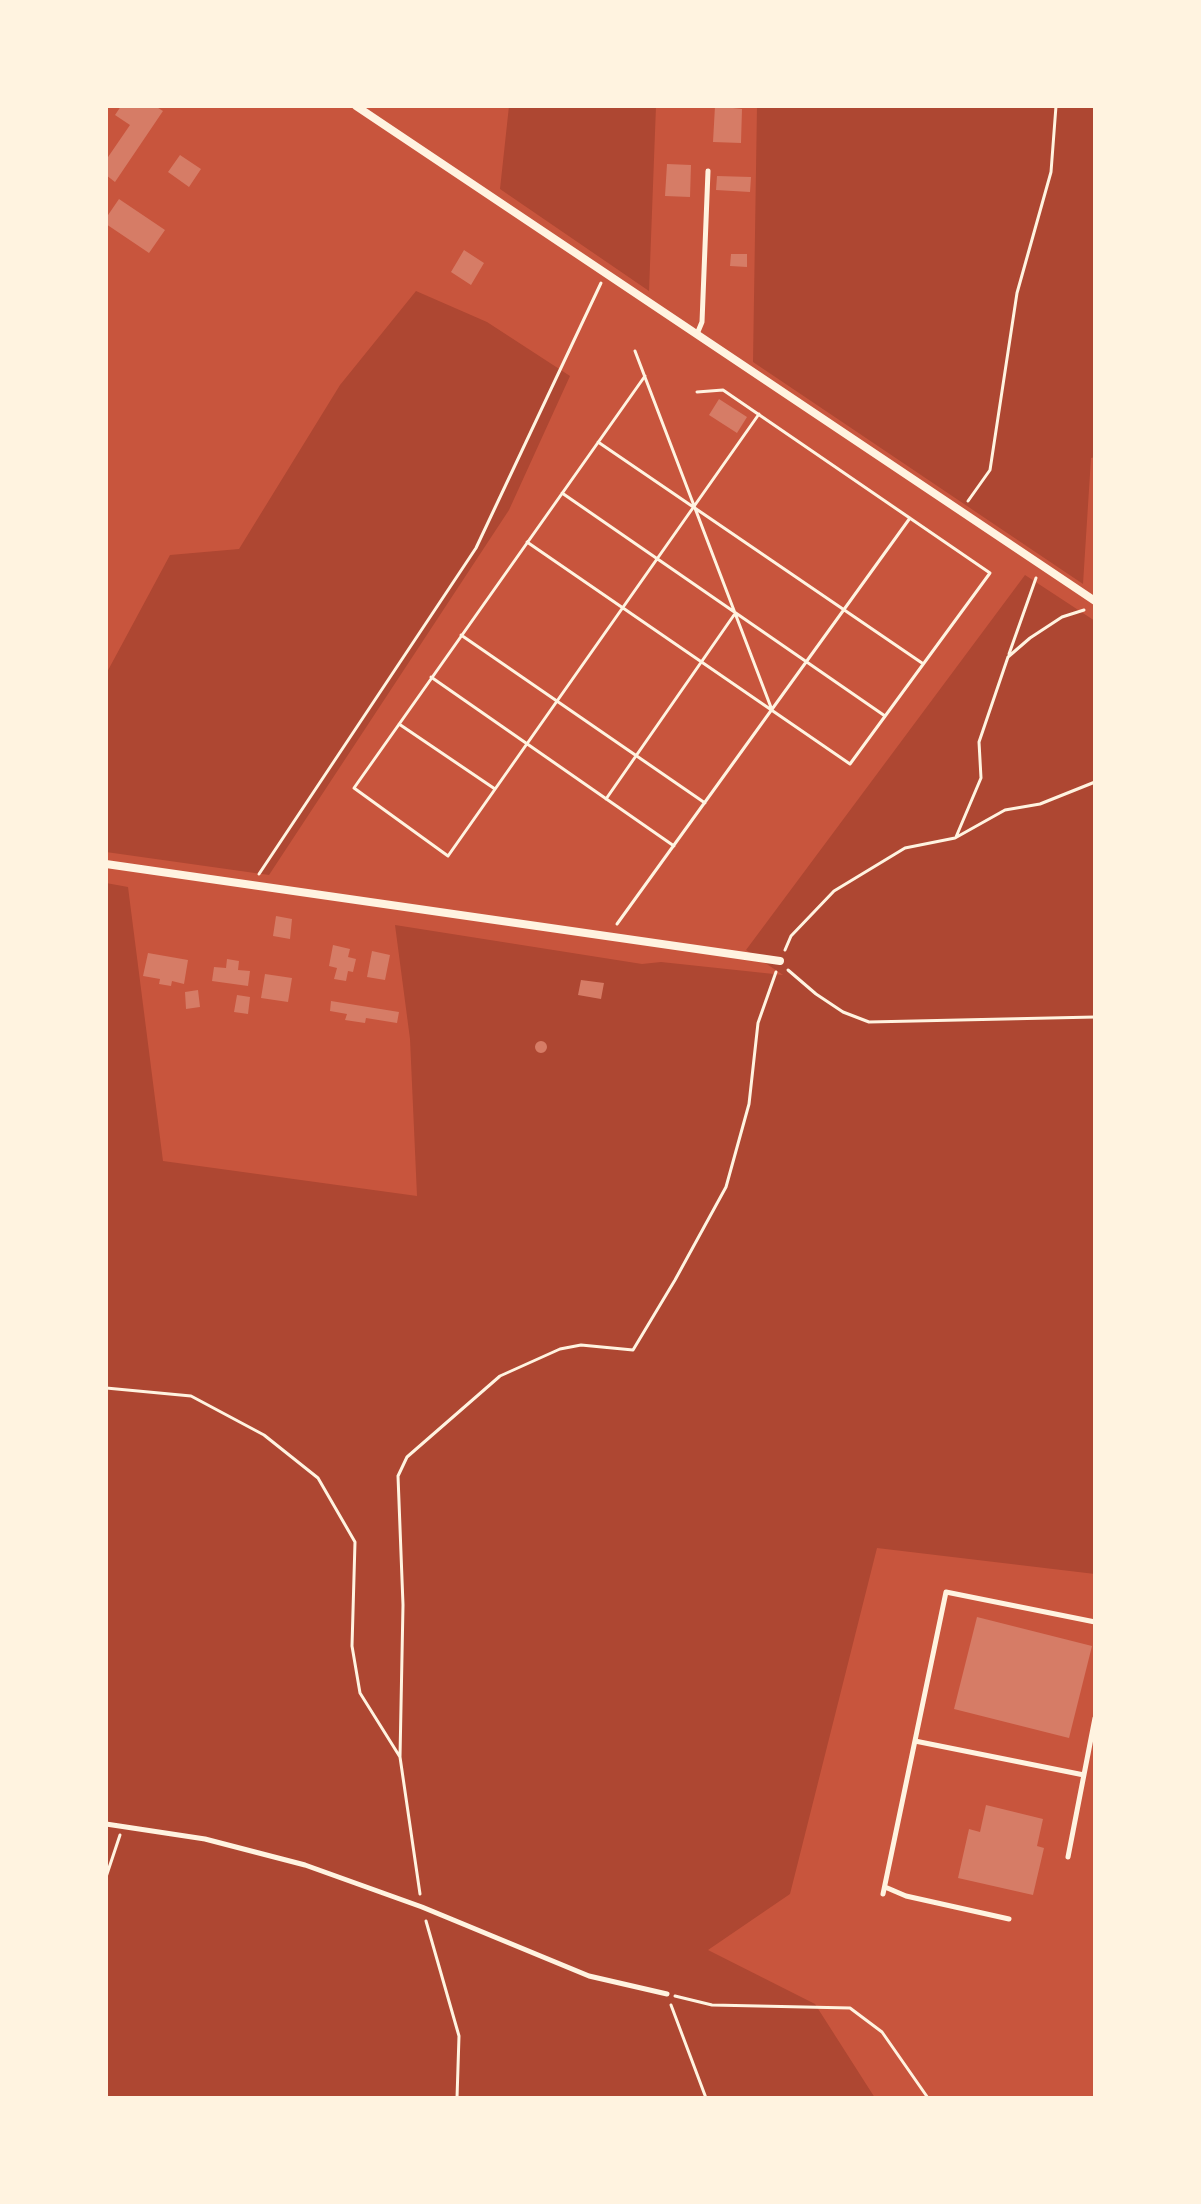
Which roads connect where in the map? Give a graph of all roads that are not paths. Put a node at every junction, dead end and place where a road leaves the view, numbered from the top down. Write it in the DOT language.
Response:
graph roads {
  1 [pos="356,106"];
  2 [pos="708,171"];
  3 [pos="696,335"];
  4 [pos="1095,604"];
  5 [pos="106,864"];
  6 [pos="780,961"];
  7 [pos="1095,1622"];
  8 [pos="1095,1718"];
  9 [pos="915,1741"];
  10 [pos="1084,1775"];
  11 [pos="106,1824"];
  12 [pos="1068,1857"];
  13 [pos="1009,1919"];
  14 [pos="667,1994"];
  1 -- 3 [label="street"];
  2 -- 3 [label="lane"];
  3 -- 4 [label="street"];
  5 -- 6 [label="street"];
  7 -- 9 [label="lane"];
  8 -- 10 [label="lane"];
  9 -- 10 [label="lane"];
  9 -- 13 [label="lane"];
  10 -- 12 [label="lane"];
  11 -- 14 [label="lane"];
}
